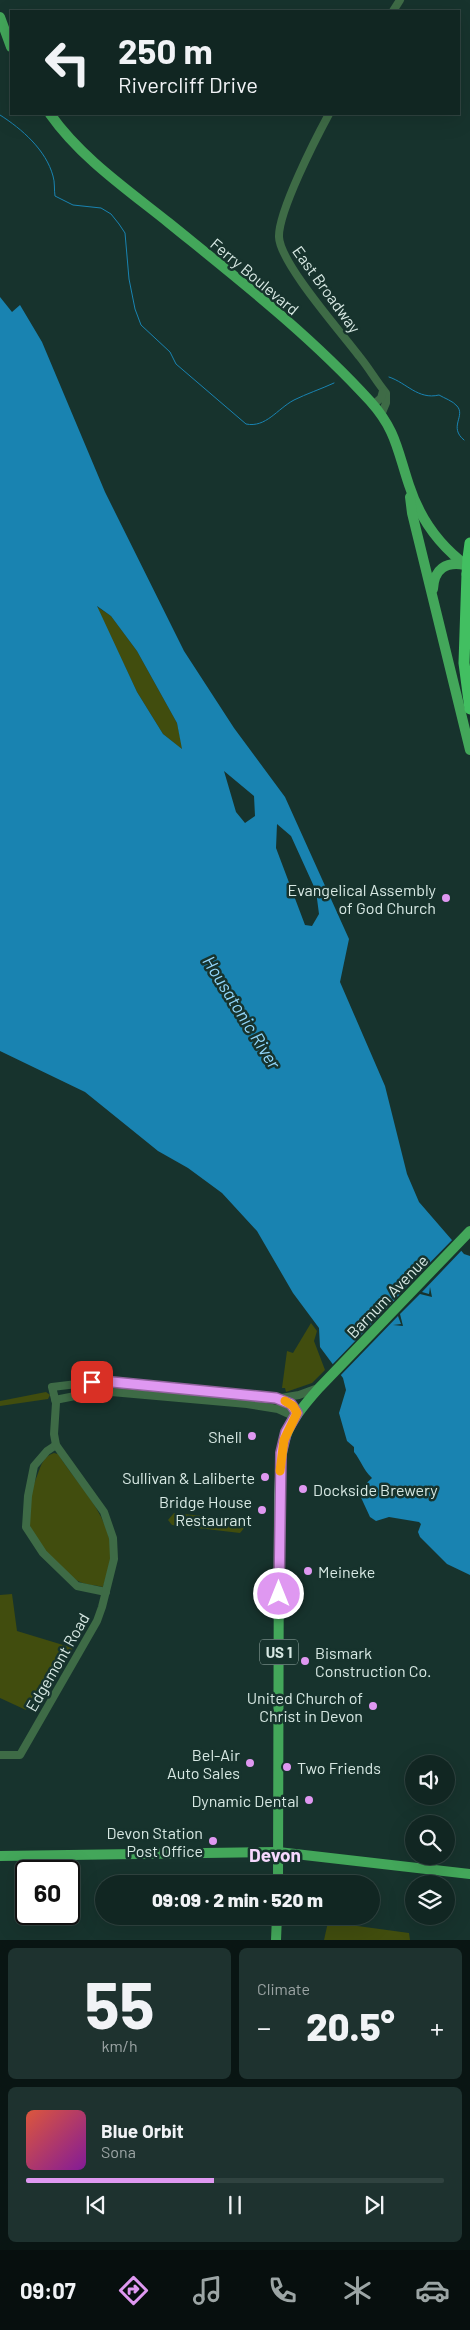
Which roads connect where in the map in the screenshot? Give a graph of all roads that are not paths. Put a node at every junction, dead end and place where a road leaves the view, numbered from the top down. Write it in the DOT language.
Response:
graph roads {
  1 [pos="0,17"];
  2 [pos="10,44"];
  3 [pos="51,115"];
  4 [pos="328,115"];
  5 [pos="384,391"];
  6 [pos="373,405"];
  7 [pos="381,415"];
  8 [pos="409,484"];
  9 [pos="470,543"];
  10 [pos="468,566"];
  11 [pos="433,598"];
  12 [pos="470,709"];
  13 [pos="470,750"];
  14 [pos="469,1233"];
  15 [pos="92,1382"];
  16 [pos="322,1385"];
  17 [pos="92,1392"];
  18 [pos="276,1398"];
  19 [pos="55,1400"];
  20 [pos="297,1413"];
  21 [pos="56,1445"];
  22 [pos="106,1592"];
  23 [pos="0,1755"];
  24 [pos="278,1852"];
  25 [pos="0,1856"];
  26 [pos="470,1874"];
  27 [pos="278,1875"];
  28 [pos="277,1925"];
  29 [pos="276,1940"];
  1 -- 2 [label="main road"];
  3 -- 6 [label="main road, Ferry Boulevard"];
  4 -- 5 [label="street, East Broadway"];
  5 -- 6 [label="street"];
  5 -- 7 [label="street"];
  6 -- 7 [label="main road, Ferry Boulevard"];
  7 -- 8 [label="main road, Ferry Boulevard"];
  8 -- 10 [label="main road, Ferry Boulevard"];
  8 -- 11 [label="main road, Ferry Boulevard"];
  9 -- 10 [label="highway"];
  10 -- 11 [label="main road, Ferry Boulevard"];
  10 -- 12 [label="highway"];
  11 -- 13 [label="main road, Ferry Boulevard"];
  14 -- 16 [label="main road, Barnum Avenue / US 1"];
  15 -- 17 [label="street"];
  15 -- 18 [label="street"];
  15 -- 19 [label="street"];
  16 -- 18 [label="street"];
  16 -- 20 [label="main road, US 1"];
  17 -- 19 [label="street"];
  17 -- 20 [label="street"];
  18 -- 20 [label="street"];
  19 -- 21 [label="street"];
  20 -- 24 [label="main road, US 1"];
  21 -- 22 [label="street, Edgemont Road"];
  21 -- 22 [label="street"];
  22 -- 23 [label="street, Edgemont Road"];
  24 -- 25 [label="main road"];
  24 -- 26 [label="main road"];
  24 -- 27 [label="main road, US 1"];
  28 -- 29 [label="main road"];
}
